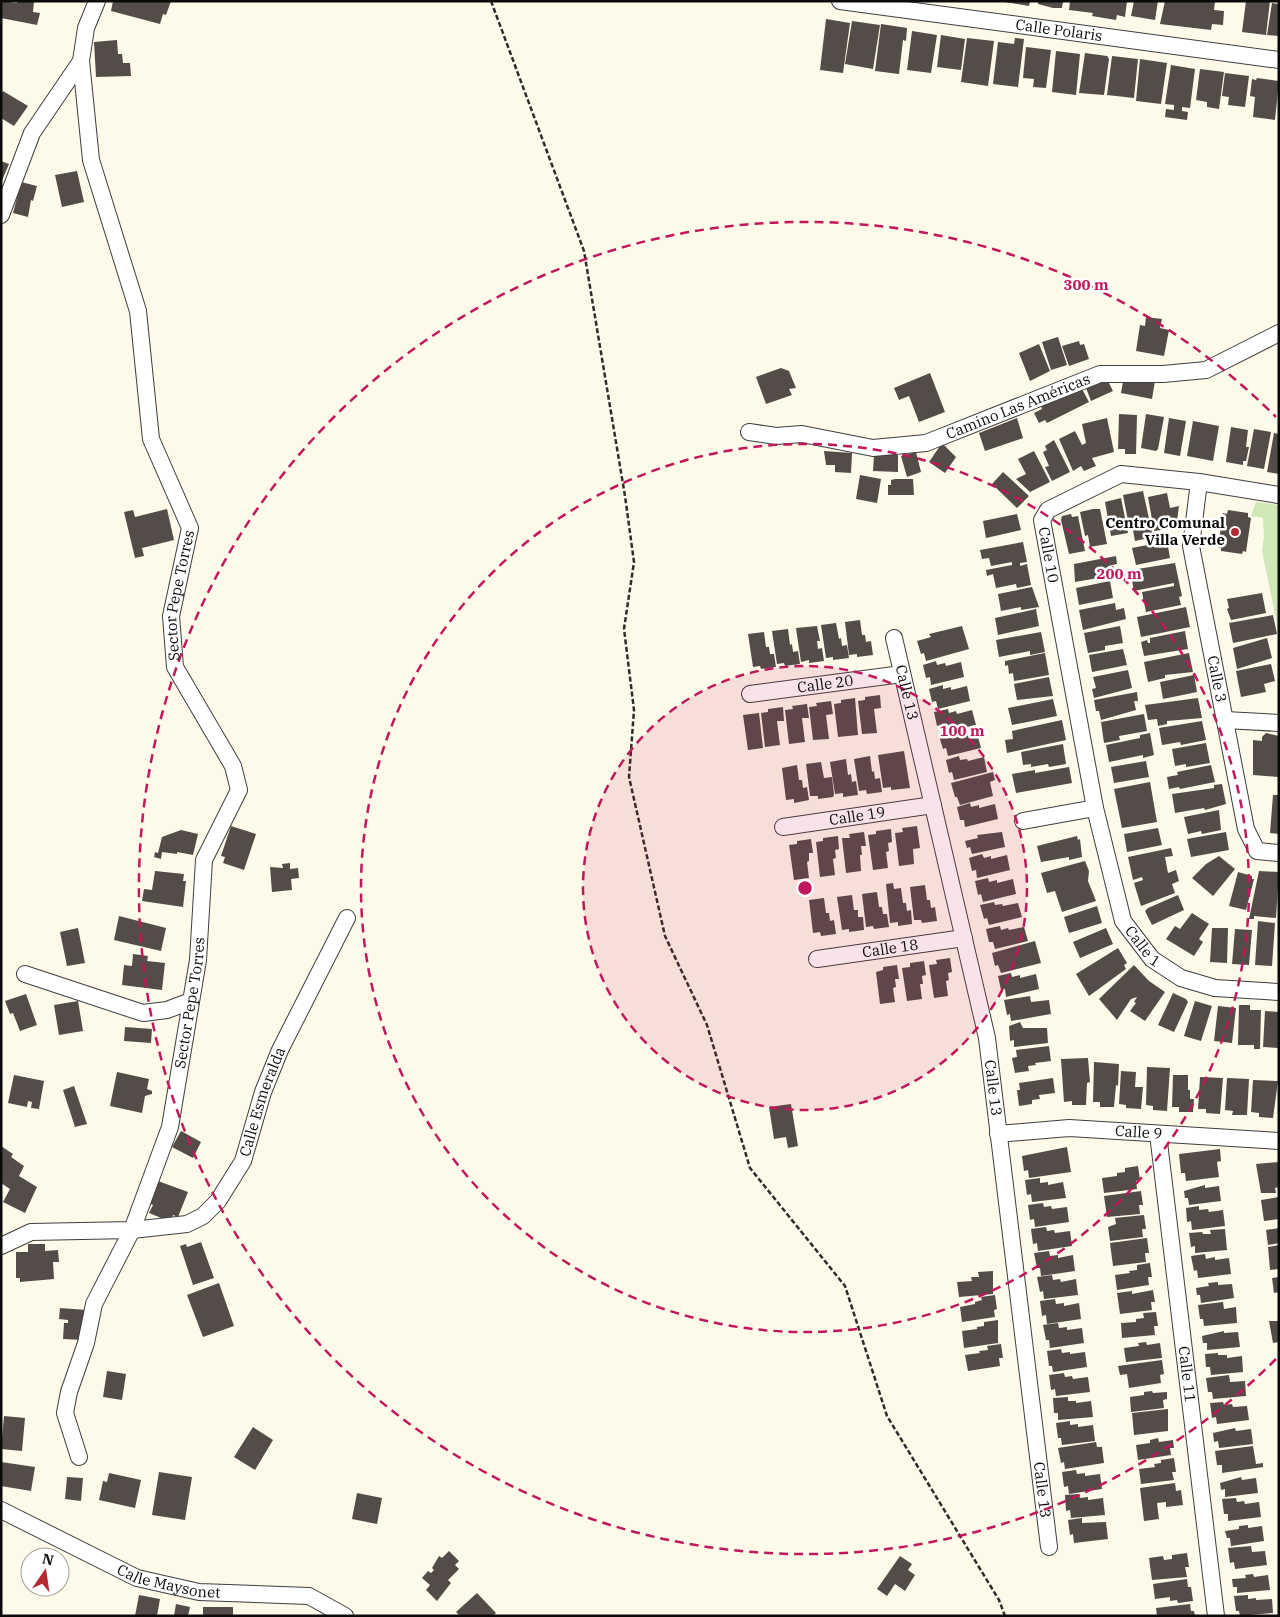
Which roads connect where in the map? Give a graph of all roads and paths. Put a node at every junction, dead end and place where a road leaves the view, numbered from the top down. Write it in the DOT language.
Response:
graph roads {
  1 [pos="97,1"];
  2 [pos="491,1"];
  3 [pos="840,1"];
  4 [pos="920,7"];
  5 [pos="1279,60"];
  6 [pos="81,61"];
  7 [pos="1,215"];
  8 [pos="1279,333"];
  9 [pos="749,432"];
  10 [pos="1199,482"];
  11 [pos="1279,495"];
  12 [pos="894,638"];
  13 [pos="902,674"];
  14 [pos="750,694"];
  15 [pos="1225,720"];
  16 [pos="1279,723"];
  17 [pos="933,806"];
  18 [pos="1095,808"];
  19 [pos="1023,821"];
  20 [pos="783,827"];
  21 [pos="1279,853"];
  22 [pos="347,918"];
  23 [pos="964,938"];
  24 [pos="817,959"];
  25 [pos="26,974"];
  26 [pos="1279,992"];
  27 [pos="191,1001"];
  28 [pos="998,1134"];
  29 [pos="1158,1134"];
  30 [pos="1279,1141"];
  31 [pos="132,1230"];
  32 [pos="1,1246"];
  33 [pos="79,1457"];
  34 [pos="1,1510"];
  35 [pos="1049,1547"];
  36 [pos="345,1616"];
  37 [pos="1005,1616"];
  38 [pos="1216,1616"];
  1 -- 6 [label="street"];
  2 -- 37 [label="path"];
  3 -- 4 [label="street, Calle Polaris"];
  4 -- 5 [label="street, Calle Polaris"];
  6 -- 7 [label="street"];
  6 -- 27 [label="street, Sector Pepe Torres"];
  8 -- 9 [label="street, Camino Las Américas"];
  10 -- 11 [label="street, Calle 10"];
  10 -- 15 [label="street, Calle 3"];
  10 -- 18 [label="street, Calle 10"];
  12 -- 13 [label="street, Calle 13"];
  13 -- 14 [label="street, Calle 20"];
  13 -- 17 [label="street, Calle 13"];
  15 -- 16 [label="street"];
  15 -- 21 [label="street, Calle 3"];
  17 -- 20 [label="street, Calle 19"];
  17 -- 23 [label="street, Calle 13"];
  18 -- 19 [label="street"];
  18 -- 26 [label="street, Calle 1"];
  22 -- 31 [label="street, Calle Esmeralda"];
  23 -- 24 [label="street, Calle 18"];
  23 -- 28 [label="street, Calle 13"];
  25 -- 27 [label="street"];
  27 -- 31 [label="street, Sector Pepe Torres"];
  28 -- 29 [label="street, Calle 9"];
  28 -- 35 [label="street, Calle 13"];
  29 -- 30 [label="street, Calle 9"];
  29 -- 38 [label="street, Calle 11"];
  31 -- 32 [label="street, Calle Esmeralda"];
  31 -- 33 [label="street, Sector Pepe Torres"];
  34 -- 36 [label="street, Calle Maysonet"];
}
